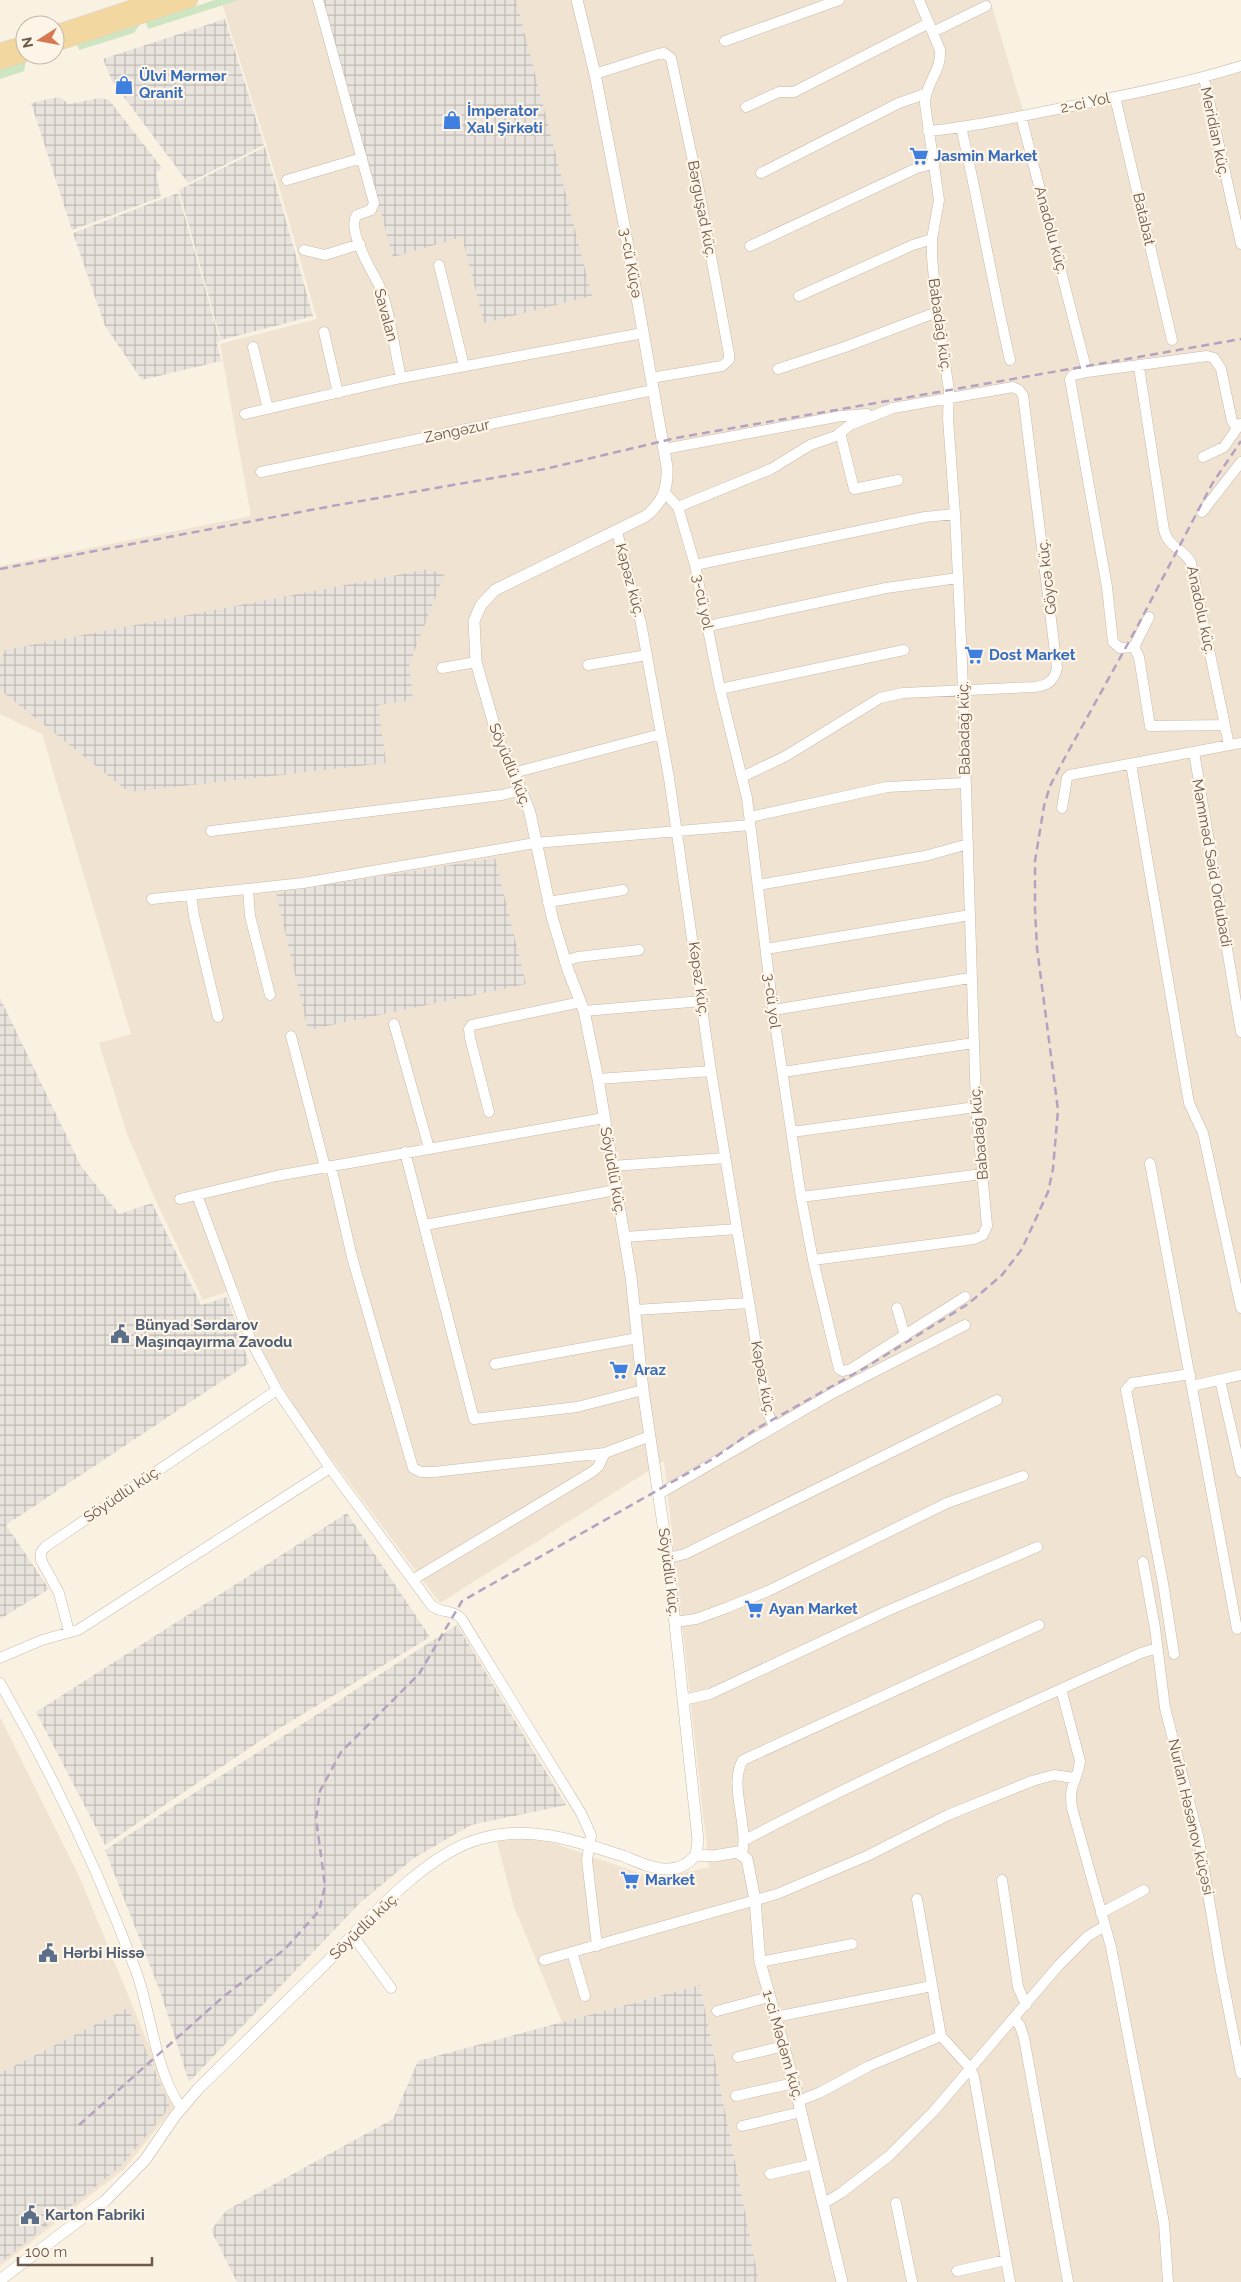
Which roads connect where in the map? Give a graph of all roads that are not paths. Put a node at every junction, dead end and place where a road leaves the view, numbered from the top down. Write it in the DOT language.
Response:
graph roads {
  1 [pos="156,0"];
  2 [pos="190,0"];
  3 [pos="318,0"];
  4 [pos="578,0"];
  5 [pos="839,0"];
  6 [pos="919,0"];
  7 [pos="986,6"];
  8 [pos="931,27"];
  9 [pos="65,30"];
  10 [pos="65,41"];
  11 [pos="725,41"];
  12 [pos="15,46"];
  13 [pos="0,51"];
  14 [pos="15,57"];
  15 [pos="0,62"];
  16 [pos="1241,66"];
  17 [pos="595,74"];
  18 [pos="1204,78"];
  19 [pos="925,94"];
  20 [pos="1115,97"];
  21 [pos="746,107"];
  22 [pos="1021,116"];
  23 [pos="961,127"];
  24 [pos="928,131"];
  25 [pos="362,158"];
  26 [pos="932,164"];
  27 [pos="761,173"];
  28 [pos="288,180"];
  29 [pos="932,239"];
  30 [pos="360,244"];
  31 [pos="1241,244"];
  32 [pos="750,246"];
  33 [pos="304,250"];
  34 [pos="438,265"];
  35 [pos="799,296"];
  36 [pos="937,312"];
  37 [pos="324,332"];
  38 [pos="643,333"];
  39 [pos="1172,340"];
  40 [pos="253,347"];
  41 [pos="1010,360"];
  42 [pos="464,366"];
  43 [pos="1139,367"];
  44 [pos="778,369"];
  45 [pos="1087,372"];
  46 [pos="401,378"];
  47 [pos="651,378"];
  48 [pos="653,390"];
  49 [pos="338,393"];
  50 [pos="948,397"];
  51 [pos="268,409"];
  52 [pos="245,414"];
  53 [pos="878,414"];
  54 [pos="1239,425"];
  55 [pos="840,432"];
  56 [pos="664,450"];
  57 [pos="1203,457"];
  58 [pos="1241,462"];
  59 [pos="261,472"];
  60 [pos="898,480"];
  61 [pos="665,493"];
  62 [pos="678,507"];
  63 [pos="1202,512"];
  64 [pos="955,514"];
  65 [pos="617,532"];
  66 [pos="695,565"];
  67 [pos="958,578"];
  68 [pos="1149,617"];
  69 [pos="708,626"];
  70 [pos="1134,647"];
  71 [pos="904,650"];
  72 [pos="647,654"];
  73 [pos="476,662"];
  74 [pos="588,665"];
  75 [pos="442,668"];
  76 [pos="720,689"];
  77 [pos="963,690"];
  78 [pos="1225,725"];
  79 [pos="661,734"];
  80 [pos="1241,743"];
  81 [pos="1229,745"];
  82 [pos="1194,752"];
  83 [pos="1131,764"];
  84 [pos="513,773"];
  85 [pos="742,778"];
  86 [pos="965,783"];
  87 [pos="522,790"];
  88 [pos="1062,808"];
  89 [pos="750,821"];
  90 [pos="211,831"];
  91 [pos="677,832"];
  92 [pos="535,843"];
  93 [pos="968,844"];
  94 [pos="758,885"];
  95 [pos="248,889"];
  96 [pos="623,890"];
  97 [pos="191,895"];
  98 [pos="152,899"];
  99 [pos="548,902"];
  100 [pos="970,915"];
  101 [pos="766,949"];
  102 [pos="639,950"];
  103 [pos="564,960"];
  104 [pos="970,978"];
  105 [pos="270,995"];
  106 [pos="702,1000"];
  107 [pos="582,1006"];
  108 [pos="773,1010"];
  109 [pos="218,1017"];
  110 [pos="394,1024"];
  111 [pos="1241,1032"];
  112 [pos="291,1036"];
  113 [pos="973,1043"];
  114 [pos="711,1071"];
  115 [pos="783,1072"];
  116 [pos="598,1079"];
  117 [pos="976,1107"];
  118 [pos="489,1112"];
  119 [pos="604,1118"];
  120 [pos="792,1132"];
  121 [pos="429,1148"];
  122 [pos="405,1152"];
  123 [pos="725,1158"];
  124 [pos="1150,1163"];
  125 [pos="328,1166"];
  126 [pos="612,1166"];
  127 [pos="982,1174"];
  128 [pos="616,1190"];
  129 [pos="197,1195"];
  130 [pos="801,1197"];
  131 [pos="180,1199"];
  132 [pos="425,1225"];
  133 [pos="737,1229"];
  134 [pos="625,1238"];
  135 [pos="813,1260"];
  136 [pos="965,1297"];
  137 [pos="749,1303"];
  138 [pos="897,1308"];
  139 [pos="1241,1308"];
  140 [pos="635,1310"];
  141 [pos="965,1325"];
  142 [pos="905,1336"];
  143 [pos="638,1338"];
  144 [pos="495,1364"];
  145 [pos="1190,1374"];
  146 [pos="1241,1375"];
  147 [pos="1220,1380"];
  148 [pos="1192,1386"];
  149 [pos="277,1390"];
  150 [pos="644,1390"];
  151 [pos="998,1400"];
  152 [pos="774,1426"];
  153 [pos="650,1436"];
  154 [pos="605,1453"];
  155 [pos="330,1468"];
  156 [pos="1241,1472"];
  157 [pos="1023,1476"];
  158 [pos="659,1494"];
  159 [pos="1036,1547"];
  160 [pos="668,1558"];
  161 [pos="1143,1562"];
  162 [pos="414,1579"];
  163 [pos="675,1622"];
  164 [pos="1039,1625"];
  165 [pos="1237,1629"];
  166 [pos="69,1632"];
  167 [pos="1157,1648"];
  168 [pos="1174,1654"];
  169 [pos="0,1658"];
  170 [pos="0,1683"];
  171 [pos="1061,1689"];
  172 [pos="683,1700"];
  173 [pos="1074,1778"];
  174 [pos="745,1840"];
  175 [pos="588,1844"];
  176 [pos="742,1854"];
  177 [pos="696,1855"];
  178 [pos="1002,1880"];
  179 [pos="1144,1890"];
  180 [pos="917,1899"];
  181 [pos="755,1900"];
  182 [pos="1101,1913"];
  183 [pos="1105,1926"];
  184 [pos="353,1936"];
  185 [pos="852,1944"];
  186 [pos="597,1946"];
  187 [pos="572,1952"];
  188 [pos="544,1960"];
  189 [pos="760,1962"];
  190 [pos="932,1986"];
  191 [pos="391,1988"];
  192 [pos="585,1996"];
  193 [pos="769,1997"];
  194 [pos="1026,2005"];
  195 [pos="718,2011"];
  196 [pos="775,2017"];
  197 [pos="1015,2019"];
  198 [pos="942,2036"];
  199 [pos="784,2046"];
  200 [pos="738,2057"];
  201 [pos="970,2068"];
  202 [pos="1241,2073"];
  203 [pos="794,2083"];
  204 [pos="736,2096"];
  205 [pos="800,2106"];
  206 [pos="182,2107"];
  207 [pos="742,2126"];
  208 [pos="814,2164"];
  209 [pos="770,2174"];
  210 [pos="824,2203"];
  211 [pos="896,2203"];
  212 [pos="1006,2260"];
  213 [pos="957,2271"];
  214 [pos="0,2280"];
  215 [pos="842,2282"];
  216 [pos="912,2282"];
  217 [pos="1010,2282"];
  218 [pos="1068,2282"];
  219 [pos="1168,2282"];
  1 -- 9 [label="main road"];
  2 -- 10 [label="main road"];
  3 -- 25 [label="street, Savalan"];
  4 -- 17 [label="street, 3-cü Küçə"];
  5 -- 11 [label="street"];
  6 -- 8 [label="street"];
  7 -- 8 [label="street"];
  8 -- 19 [label="street"];
  8 -- 21 [label="street"];
  12 -- 13 [label="main road"];
  14 -- 15 [label="main road"];
  16 -- 18 [label="street, 2-ci Yol"];
  17 -- 38 [label="street, 3-cü Küçə"];
  17 -- 47 [label="street, Bərguşad küç."];
  18 -- 20 [label="street, 2-ci Yol"];
  18 -- 31 [label="street, Meridian küç."];
  19 -- 24 [label="street, Babadağ küç."];
  19 -- 27 [label="street"];
  20 -- 22 [label="street, 2-ci Yol"];
  20 -- 39 [label="street, Batabat"];
  22 -- 23 [label="street, 2-ci Yol"];
  22 -- 45 [label="street, Anadolu küç."];
  23 -- 24 [label="street, 2-ci Yol"];
  23 -- 41 [label="street"];
  24 -- 26 [label="street, Babadağ küç."];
  25 -- 28 [label="street"];
  25 -- 30 [label="street, Savalan"];
  26 -- 29 [label="street, Babadağ küç."];
  26 -- 32 [label="street"];
  29 -- 35 [label="street"];
  29 -- 36 [label="street, Babadağ küç."];
  30 -- 33 [label="street"];
  30 -- 46 [label="street, Savalan"];
  34 -- 42 [label="street"];
  36 -- 44 [label="street"];
  36 -- 50 [label="street, Babadağ küç."];
  37 -- 49 [label="street"];
  38 -- 42 [label="street"];
  38 -- 47 [label="street, 3-cü Küçə"];
  40 -- 51 [label="street"];
  42 -- 46 [label="street"];
  43 -- 45 [label="street"];
  43 -- 54 [label="street"];
  43 -- 78 [label="street, Anadolu küç."];
  45 -- 70 [label="street"];
  46 -- 49 [label="street"];
  47 -- 48 [label="street, 3-cü Küçə"];
  48 -- 56 [label="street, 3-cü Küçə"];
  48 -- 59 [label="street, Zəngəzur"];
  49 -- 51 [label="street"];
  50 -- 53 [label="street"];
  50 -- 64 [label="street, Babadağ küç."];
  50 -- 77 [label="street, Göycə küç."];
  51 -- 52 [label="street"];
  53 -- 55 [label="street"];
  53 -- 56 [label="street"];
  54 -- 57 [label="street"];
  55 -- 60 [label="street"];
  55 -- 62 [label="street"];
  56 -- 61 [label="street, 3-cü Küçə"];
  58 -- 63 [label="street"];
  61 -- 62 [label="street, 3-cü yol"];
  61 -- 65 [label="street, Söyüdlü küç."];
  62 -- 66 [label="street, 3-cü yol"];
  64 -- 66 [label="street"];
  64 -- 67 [label="street, Babadağ küç."];
  65 -- 72 [label="street, Kəpəz küç."];
  65 -- 73 [label="street, Söyüdlü küç."];
  66 -- 69 [label="street, 3-cü yol"];
  67 -- 69 [label="street"];
  67 -- 77 [label="street, Babadağ küç."];
  68 -- 70 [label="street"];
  69 -- 76 [label="street, 3-cü yol"];
  70 -- 78 [label="street"];
  71 -- 76 [label="street"];
  72 -- 74 [label="street"];
  72 -- 79 [label="street, Kəpəz küç."];
  73 -- 75 [label="street"];
  73 -- 84 [label="street, Söyüdlü küç."];
  76 -- 85 [label="street, 3-cü yol"];
  77 -- 85 [label="street, Göycə küç."];
  77 -- 86 [label="street, Babadağ küç."];
  78 -- 81 [label="street, Anadolu küç."];
  79 -- 84 [label="street"];
  79 -- 91 [label="street, Kəpəz küç."];
  80 -- 81 [label="street"];
  81 -- 82 [label="street"];
  82 -- 83 [label="street"];
  82 -- 111 [label="street, Məmməd Səid Ordubadi"];
  83 -- 88 [label="street"];
  83 -- 139 [label="street"];
  84 -- 87 [label="street, Söyüdlü küç."];
  85 -- 89 [label="street, 3-cü yol"];
  86 -- 89 [label="street"];
  86 -- 93 [label="street, Babadağ küç."];
  87 -- 90 [label="street"];
  87 -- 92 [label="street, Söyüdlü küç."];
  89 -- 91 [label="street"];
  89 -- 94 [label="street, 3-cü yol"];
  91 -- 92 [label="street"];
  91 -- 106 [label="street, Kəpəz küç."];
  92 -- 95 [label="street"];
  92 -- 99 [label="street, Söyüdlü küç."];
  93 -- 94 [label="street"];
  93 -- 100 [label="street, Babadağ küç."];
  94 -- 101 [label="street, 3-cü yol"];
  95 -- 97 [label="street"];
  95 -- 105 [label="street"];
  96 -- 99 [label="street"];
  97 -- 98 [label="street"];
  97 -- 109 [label="street"];
  99 -- 103 [label="street, Söyüdlü küç."];
  100 -- 101 [label="street"];
  100 -- 104 [label="street, Babadağ küç."];
  101 -- 108 [label="street, 3-cü yol"];
  102 -- 103 [label="street"];
  103 -- 107 [label="street, Söyüdlü küç."];
  104 -- 108 [label="street"];
  104 -- 113 [label="street, Babadağ küç."];
  106 -- 107 [label="street"];
  106 -- 114 [label="street, Kəpəz küç."];
  107 -- 116 [label="street, Söyüdlü küç."];
  107 -- 118 [label="street"];
  108 -- 115 [label="street, 3-cü yol"];
  110 -- 121 [label="street"];
  112 -- 125 [label="street"];
  113 -- 115 [label="street"];
  113 -- 117 [label="street, Babadağ küç."];
  114 -- 116 [label="street"];
  114 -- 123 [label="street, Kəpəz küç."];
  115 -- 120 [label="street, 3-cü yol"];
  116 -- 119 [label="street, Söyüdlü küç."];
  117 -- 120 [label="street"];
  117 -- 127 [label="street, Babadağ küç."];
  119 -- 121 [label="street"];
  119 -- 126 [label="street, Söyüdlü küç."];
  120 -- 130 [label="street, 3-cü yol"];
  121 -- 122 [label="street"];
  122 -- 125 [label="street"];
  122 -- 132 [label="street"];
  123 -- 126 [label="street"];
  123 -- 133 [label="street, Kəpəz küç."];
  124 -- 145 [label="street"];
  125 -- 129 [label="street"];
  125 -- 154 [label="street"];
  126 -- 128 [label="street, Söyüdlü küç."];
  127 -- 130 [label="street"];
  127 -- 135 [label="street, Babadağ küç."];
  128 -- 132 [label="street"];
  128 -- 134 [label="street, Söyüdlü küç."];
  129 -- 131 [label="street"];
  129 -- 149 [label="street"];
  130 -- 135 [label="street, 3-cü yol"];
  132 -- 150 [label="street"];
  133 -- 134 [label="street"];
  133 -- 137 [label="street, Kəpəz küç."];
  134 -- 140 [label="street, Söyüdlü küç."];
  135 -- 142 [label="street, 3-cü yol"];
  136 -- 142 [label="street, 3-cü yol"];
  137 -- 140 [label="street"];
  137 -- 152 [label="street, Kəpəz küç."];
  138 -- 142 [label="street"];
  140 -- 143 [label="street, Söyüdlü küç."];
  141 -- 152 [label="street"];
  143 -- 144 [label="street"];
  143 -- 150 [label="street, Söyüdlü küç."];
  145 -- 148 [label="street"];
  145 -- 168 [label="street"];
  146 -- 147 [label="street"];
  147 -- 148 [label="street"];
  147 -- 156 [label="street"];
  148 -- 165 [label="street"];
  149 -- 155 [label="street"];
  149 -- 166 [label="street, Söyüdlü küç."];
  150 -- 153 [label="street, Söyüdlü küç."];
  151 -- 160 [label="street"];
  152 -- 158 [label="street"];
  153 -- 154 [label="street"];
  153 -- 158 [label="street, Söyüdlü küç."];
  154 -- 162 [label="street"];
  155 -- 162 [label="street"];
  155 -- 166 [label="street"];
  157 -- 163 [label="street"];
  158 -- 160 [label="street, Söyüdlü küç."];
  159 -- 172 [label="street"];
  160 -- 163 [label="street, Söyüdlü küç."];
  161 -- 167 [label="street, Nurlan Həsənov küçəsi"];
  162 -- 175 [label="street"];
  163 -- 172 [label="street, Söyüdlü küç."];
  164 -- 174 [label="street"];
  166 -- 169 [label="street"];
  167 -- 171 [label="street"];
  167 -- 202 [label="street, Nurlan Həsənov küçəsi"];
  170 -- 206 [label="street"];
  171 -- 173 [label="street"];
  171 -- 174 [label="street"];
  172 -- 177 [label="street, Söyüdlü küç."];
  173 -- 181 [label="street"];
  173 -- 182 [label="street"];
  174 -- 176 [label="street"];
  175 -- 177 [label="street, Söyüdlü küç."];
  175 -- 184 [label="street, Söyüdlü küç."];
  175 -- 186 [label="street"];
  176 -- 177 [label="street"];
  176 -- 181 [label="street, 1-ci Mədəm küç."];
  178 -- 194 [label="street"];
  179 -- 182 [label="street"];
  180 -- 190 [label="street"];
  181 -- 186 [label="street"];
  181 -- 189 [label="street, 1-ci Mədəm küç."];
  182 -- 183 [label="street"];
  183 -- 194 [label="street"];
  183 -- 219 [label="street"];
  184 -- 191 [label="street"];
  184 -- 206 [label="street, Söyüdlü küç."];
  185 -- 189 [label="street"];
  186 -- 187 [label="street"];
  187 -- 188 [label="street"];
  187 -- 192 [label="street"];
  189 -- 193 [label="street, 1-ci Mədəm küç."];
  190 -- 196 [label="street"];
  190 -- 198 [label="street"];
  193 -- 195 [label="street"];
  193 -- 196 [label="street, 1-ci Mədəm küç."];
  194 -- 197 [label="street"];
  196 -- 199 [label="street, 1-ci Mədəm küç."];
  197 -- 201 [label="street"];
  197 -- 218 [label="street"];
  198 -- 201 [label="street"];
  198 -- 205 [label="street"];
  199 -- 200 [label="street"];
  199 -- 203 [label="street, 1-ci Mədəm küç."];
  201 -- 210 [label="street"];
  201 -- 212 [label="street"];
  203 -- 204 [label="street"];
  203 -- 205 [label="street, 1-ci Mədəm küç."];
  205 -- 207 [label="street"];
  205 -- 208 [label="street, 1-ci Mədəm küç."];
  206 -- 214 [label="street, Söyüdlü küç."];
  208 -- 209 [label="street"];
  208 -- 210 [label="street, 1-ci Mədəm küç."];
  210 -- 215 [label="street, 1-ci Mədəm küç."];
  211 -- 216 [label="street"];
  212 -- 213 [label="street"];
  212 -- 217 [label="street"];
}
